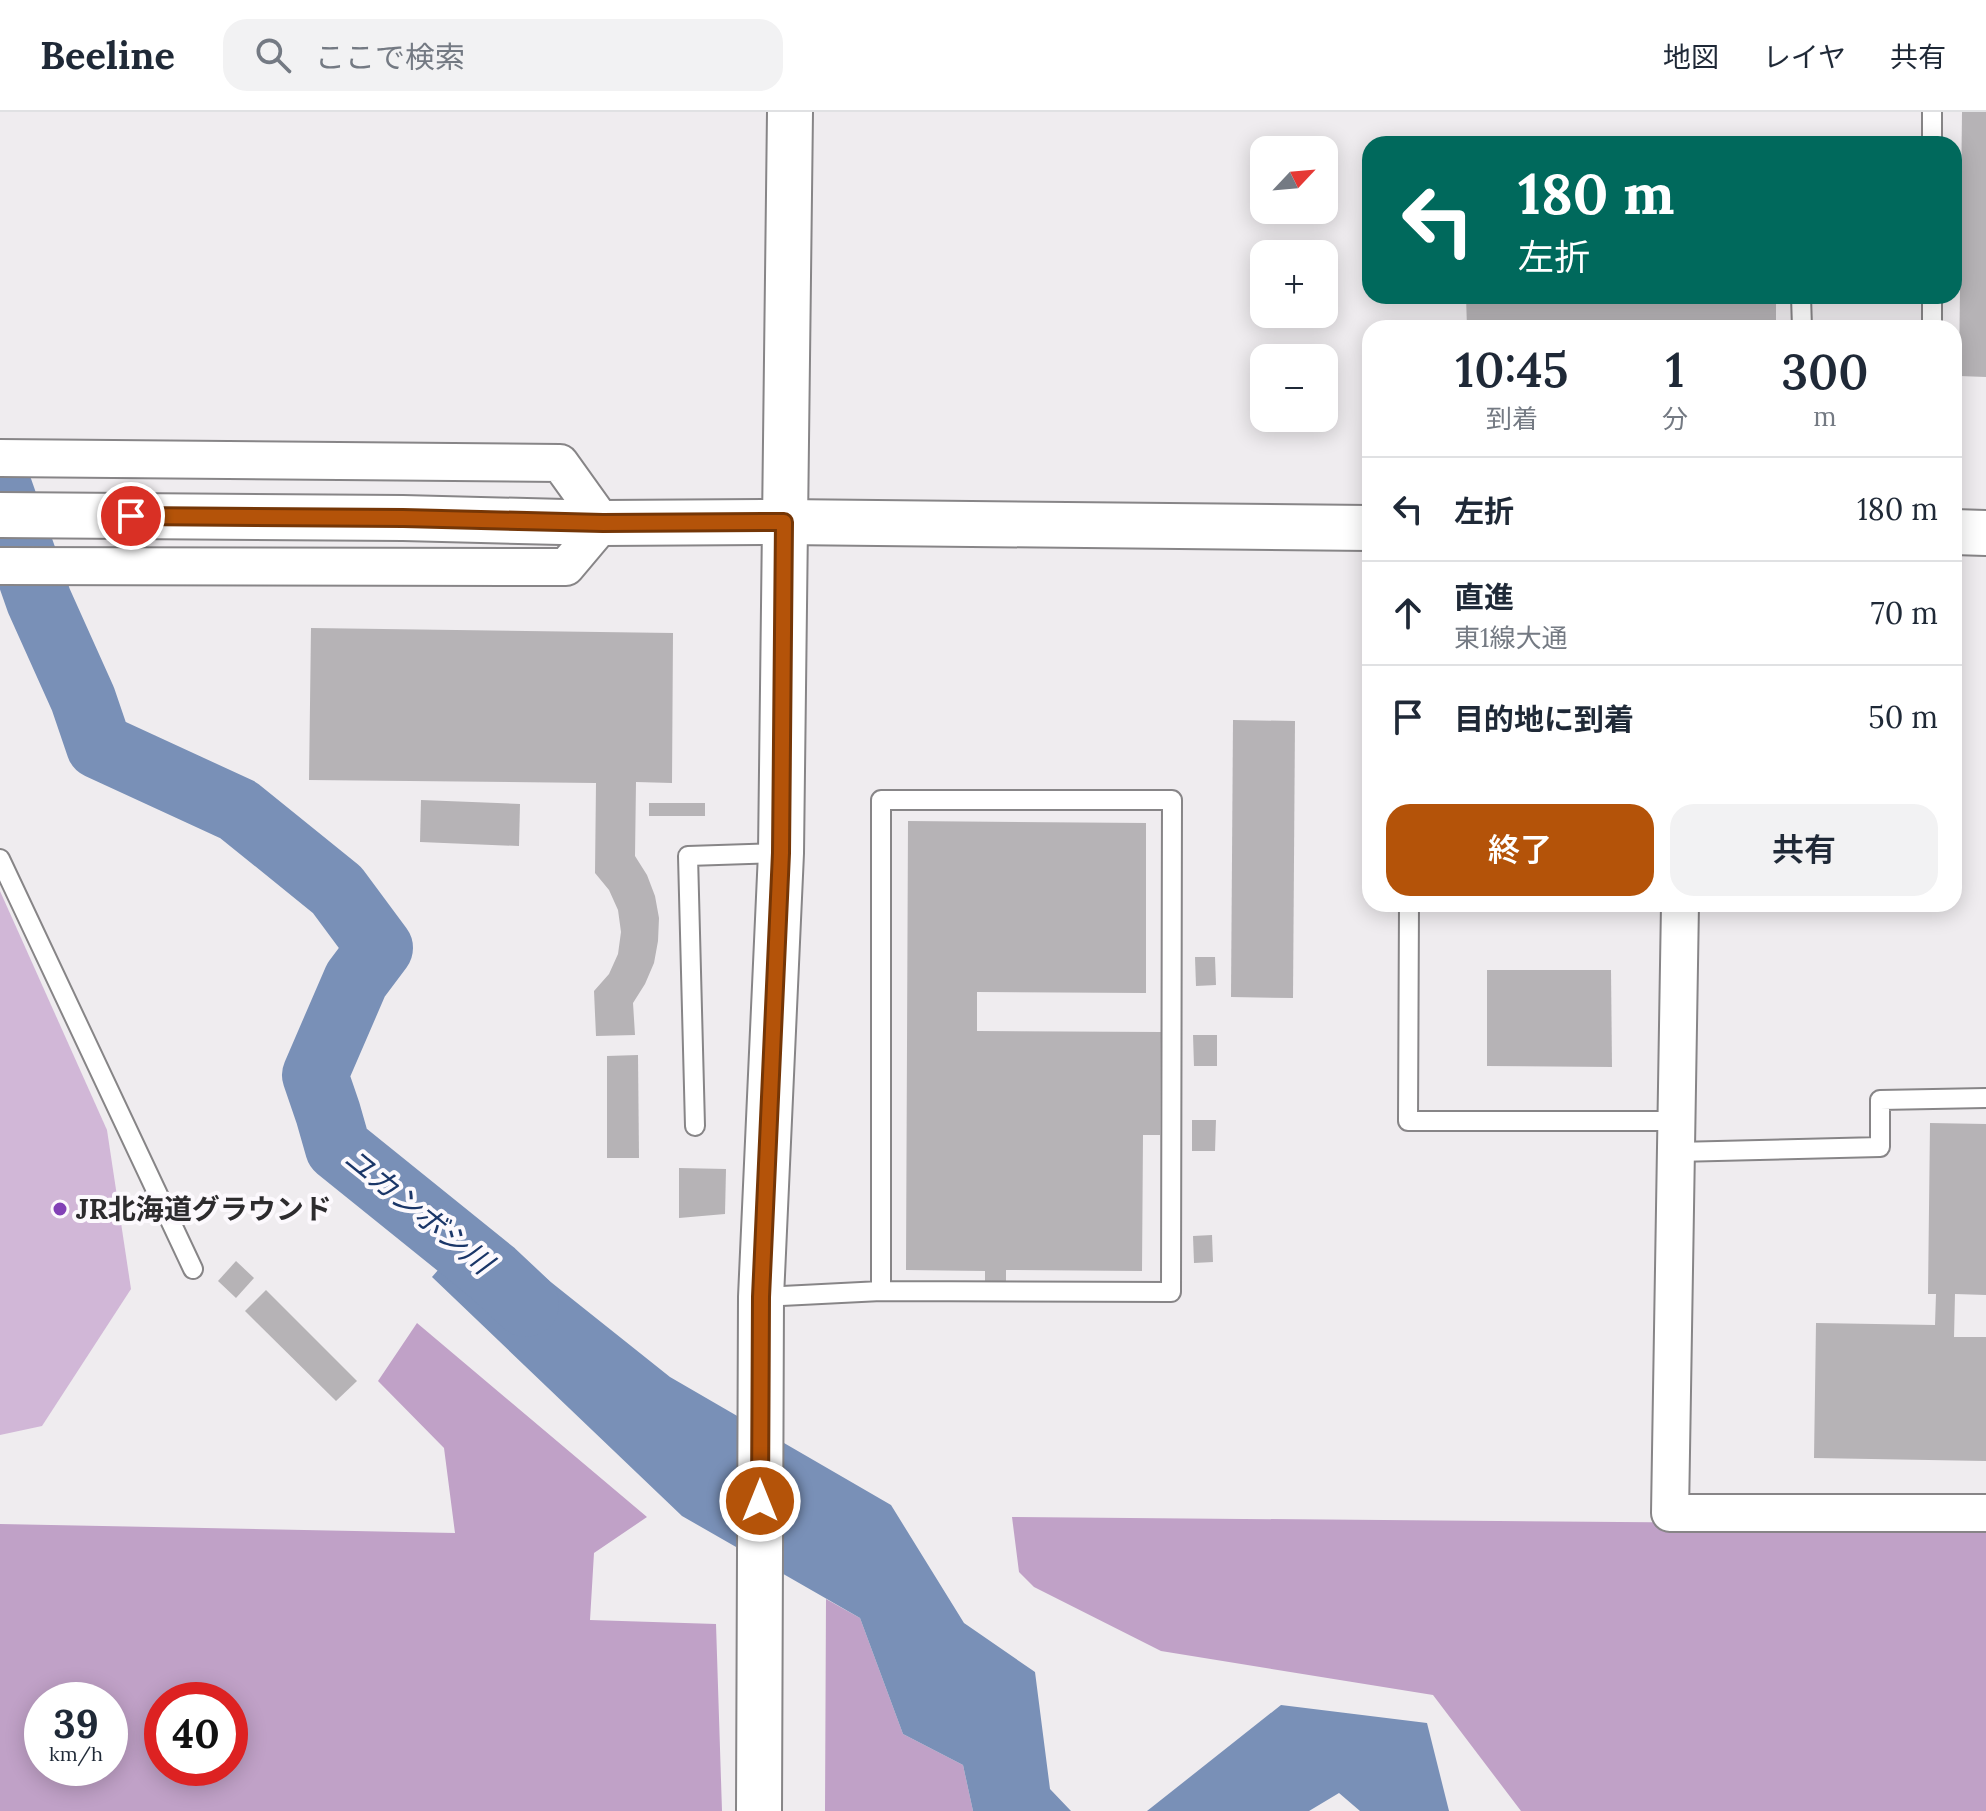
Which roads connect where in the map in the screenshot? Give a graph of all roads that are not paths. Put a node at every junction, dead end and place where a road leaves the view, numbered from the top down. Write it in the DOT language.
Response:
graph roads {
  1 [pos="790,112"];
  2 [pos="1932,112"];
  3 [pos="1932,136"];
  4 [pos="0,458"];
  5 [pos="0,515"];
  6 [pos="784,522"];
  7 [pos="603,523"];
  8 [pos="1362,528"];
  9 [pos="1962,532"];
  10 [pos="1986,533"];
  11 [pos="0,566"];
  12 [pos="781,853"];
  13 [pos="0,859"];
  14 [pos="1409,912"];
  15 [pos="1680,912"];
  16 [pos="1986,1098"];
  17 [pos="695,1126"];
  18 [pos="1676,1136"];
  19 [pos="193,1269"];
  20 [pos="881,1291"];
  21 [pos="761,1297"];
  22 [pos="1986,1513"];
  23 [pos="759,1811"];
  1 -- 6 [label="street"];
  2 -- 3 [label="lane"];
  4 -- 7 [label="street"];
  5 -- 7 [label="street"];
  6 -- 7 [label="street"];
  6 -- 8 [label="street"];
  6 -- 12 [label="street"];
  7 -- 11 [label="street"];
  9 -- 10 [label="street"];
  12 -- 17 [label="lane"];
  12 -- 21 [label="street"];
  13 -- 19 [label="lane"];
  14 -- 18 [label="lane"];
  15 -- 18 [label="street"];
  16 -- 18 [label="lane"];
  18 -- 22 [label="street"];
  20 -- 20 [label="lane"];
  20 -- 21 [label="lane"];
  21 -- 23 [label="street"];
}
